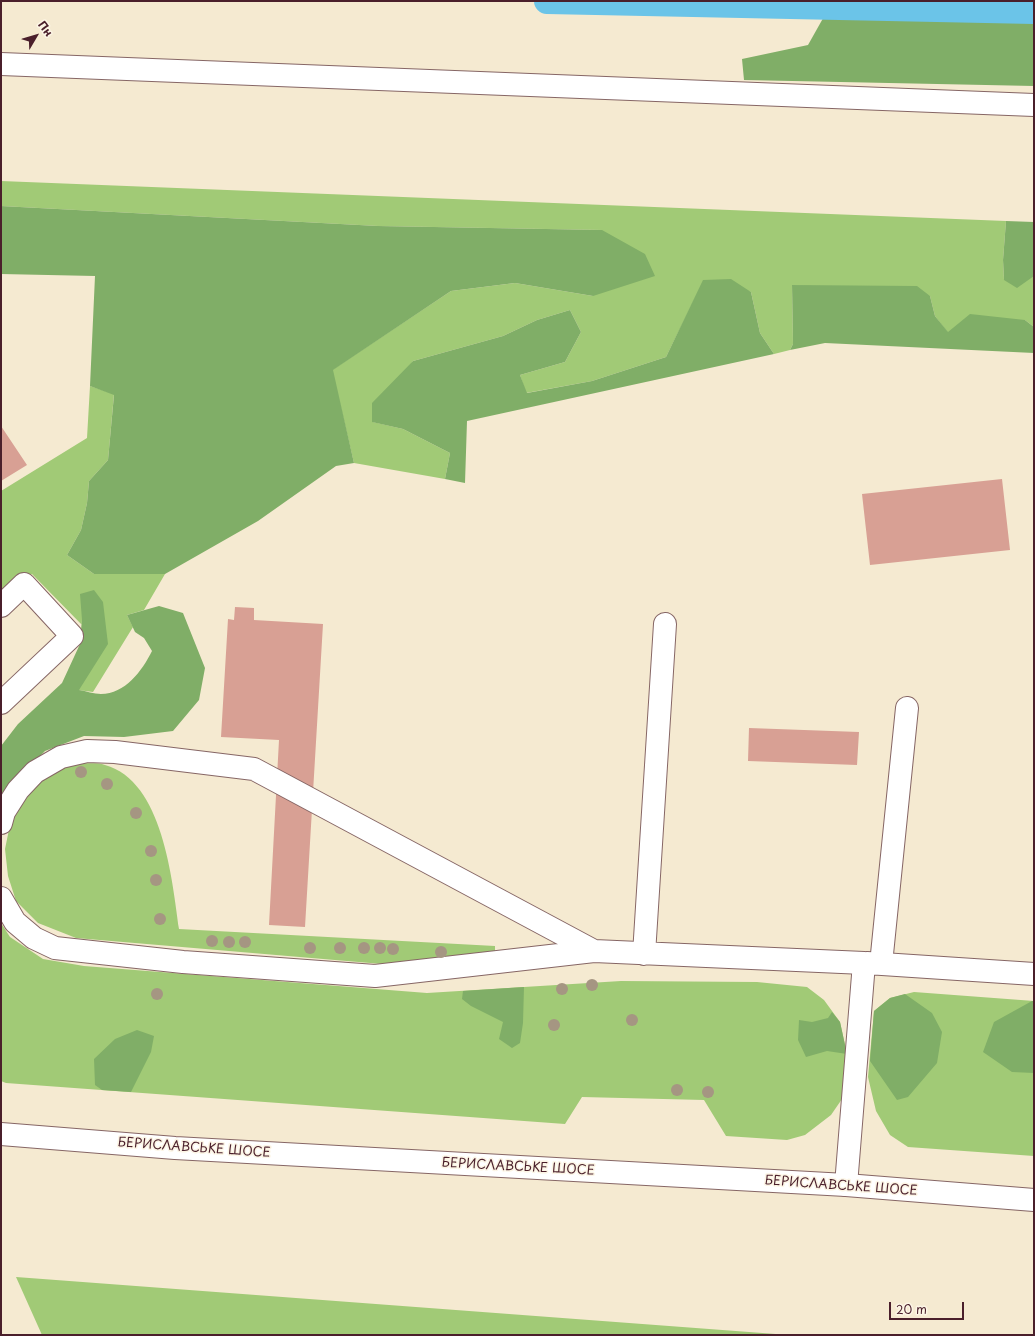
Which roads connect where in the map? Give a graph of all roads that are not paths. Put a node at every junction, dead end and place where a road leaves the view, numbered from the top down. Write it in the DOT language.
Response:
graph roads {
  1 [pos="1,64"];
  2 [pos="1034,105"];
  3 [pos="1,606"];
  4 [pos="665,624"];
  5 [pos="1,703"];
  6 [pos="907,708"];
  7 [pos="1,823"];
  8 [pos="1,898"];
  9 [pos="594,951"];
  10 [pos="644,954"];
  11 [pos="872,964"];
  12 [pos="1034,974"];
  13 [pos="1,1134"];
  14 [pos="846,1185"];
  15 [pos="1034,1200"];
  1 -- 2 [label="main road"];
  3 -- 5 [label="main road"];
  4 -- 10 [label="main road"];
  6 -- 11 [label="main road"];
  7 -- 9 [label="main road"];
  8 -- 9 [label="main road"];
  9 -- 10 [label="main road"];
  10 -- 11 [label="main road"];
  11 -- 12 [label="main road"];
  11 -- 14 [label="main road"];
  13 -- 14 [label="main road, БЕРИСЛАВСЬКЕ ШОСЕ"];
  14 -- 15 [label="main road, БЕРИСЛАВСЬКЕ ШОСЕ"];
}
